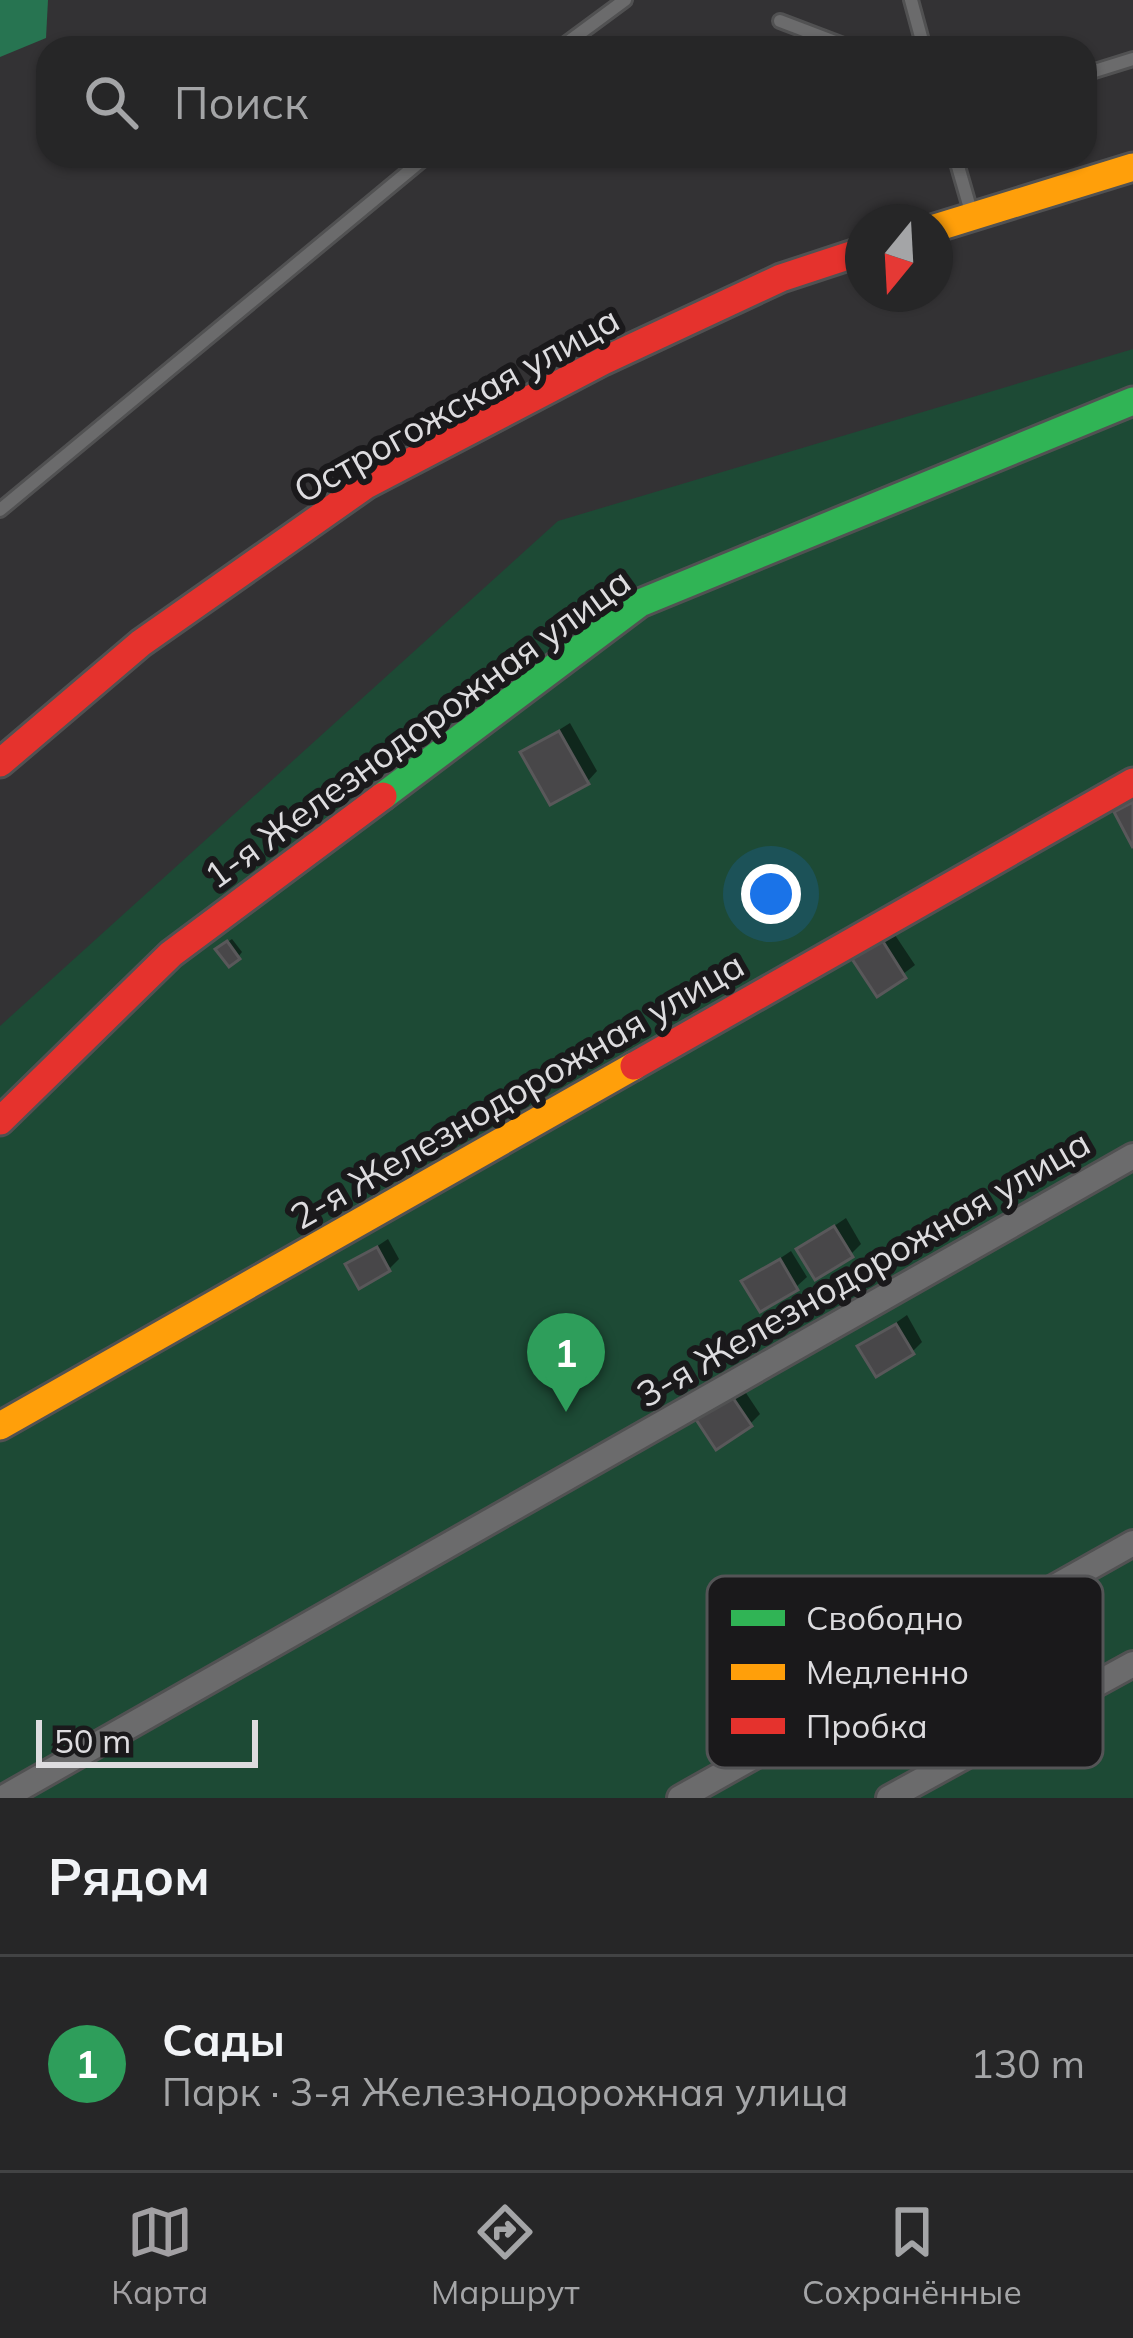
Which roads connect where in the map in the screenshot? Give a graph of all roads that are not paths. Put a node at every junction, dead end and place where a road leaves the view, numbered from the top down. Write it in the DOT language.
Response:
graph roads {
  1 [pos="626,0"];
  2 [pos="911,0"];
  3 [pos="780,21"];
  4 [pos="576,36"];
  5 [pos="819,36"];
  6 [pos="921,36"];
  7 [pos="1133,59"];
  8 [pos="1097,70"];
  9 [pos="1133,166"];
  10 [pos="413,168"];
  11 [pos="958,168"];
  12 [pos="972,216"];
  13 [pos="953,222"];
  14 [pos="845,257"];
  15 [pos="1133,401"];
  16 [pos="0,510"];
  17 [pos="0,763"];
  18 [pos="1133,782"];
  19 [pos="0,1121"];
  20 [pos="1133,1156"];
  21 [pos="0,1426"];
  22 [pos="1133,1543"];
  23 [pos="1074,1576"];
  24 [pos="1133,1664"];
  25 [pos="1103,1681"];
  26 [pos="733,1768"];
  27 [pos="944,1768"];
  28 [pos="3,1798"];
  29 [pos="680,1798"];
  30 [pos="890,1798"];
  1 -- 4 [label="lane"];
  2 -- 6 [label="lane"];
  3 -- 5 [label="lane"];
  7 -- 8 [label="lane"];
  9 -- 12 [label="street"];
  10 -- 16 [label="lane"];
  11 -- 12 [label="lane"];
  12 -- 13 [label="street"];
  14 -- 17 [label="street, Острогожская улица"];
  15 -- 19 [label="street, 1-я Железнодорожная улица"];
  18 -- 21 [label="street, 2-я Железнодорожная улица"];
  20 -- 28 [label="street, 3-я Железнодорожная улица"];
  22 -- 23 [label="street"];
  24 -- 25 [label="street"];
  26 -- 29 [label="street"];
  27 -- 30 [label="street"];
}
